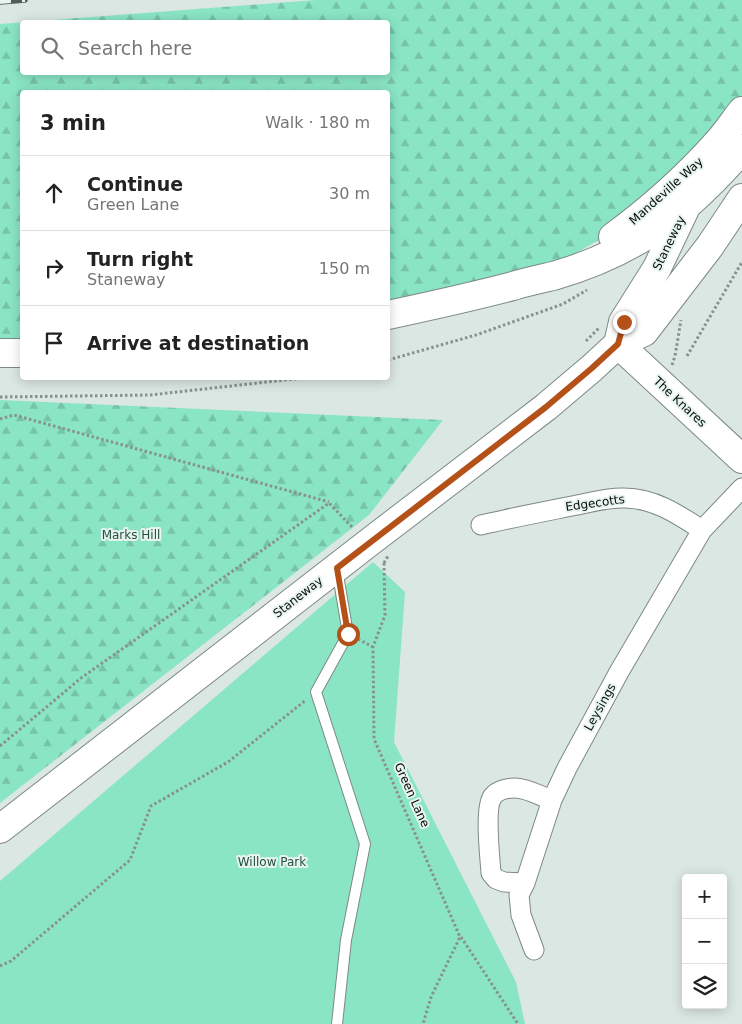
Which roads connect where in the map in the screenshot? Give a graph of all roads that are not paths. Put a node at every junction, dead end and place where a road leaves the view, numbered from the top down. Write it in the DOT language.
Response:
graph roads {
  1 [pos="742,111"];
  2 [pos="731,145"];
  3 [pos="742,198"];
  4 [pos="687,204"];
  5 [pos="523,283"];
  6 [pos="390,315"];
  7 [pos="611,333"];
  8 [pos="0,353"];
  9 [pos="20,353"];
  10 [pos="742,460"];
  11 [pos="742,488"];
  12 [pos="481,524"];
  13 [pos="702,530"];
  14 [pos="337,568"];
  15 [pos="552,800"];
  16 [pos="0,829"];
  17 [pos="525,883"];
  18 [pos="534,950"];
  19 [pos="337,1024"];
  1 -- 2 [label="main road, Mandeville Way"];
  2 -- 4 [label="main road, Staneway"];
  2 -- 5 [label="main road, Mandeville Way"];
  3 -- 7 [label="main road, Staneway"];
  4 -- 5 [label="main road, Mandeville Way"];
  4 -- 7 [label="main road, Staneway"];
  5 -- 6 [label="main road, Mandeville Way"];
  7 -- 10 [label="main road, The Knares"];
  7 -- 14 [label="main road, Staneway"];
  8 -- 9 [label="main road"];
  11 -- 13 [label="street, Leysings"];
  12 -- 13 [label="street, Edgecotts"];
  13 -- 15 [label="street, Leysings"];
  14 -- 16 [label="main road, Staneway"];
  14 -- 19 [label="lane"];
  15 -- 17 [label="street, Leysings"];
  15 -- 17 [label="street"];
  17 -- 18 [label="street, Leysings"];
}
